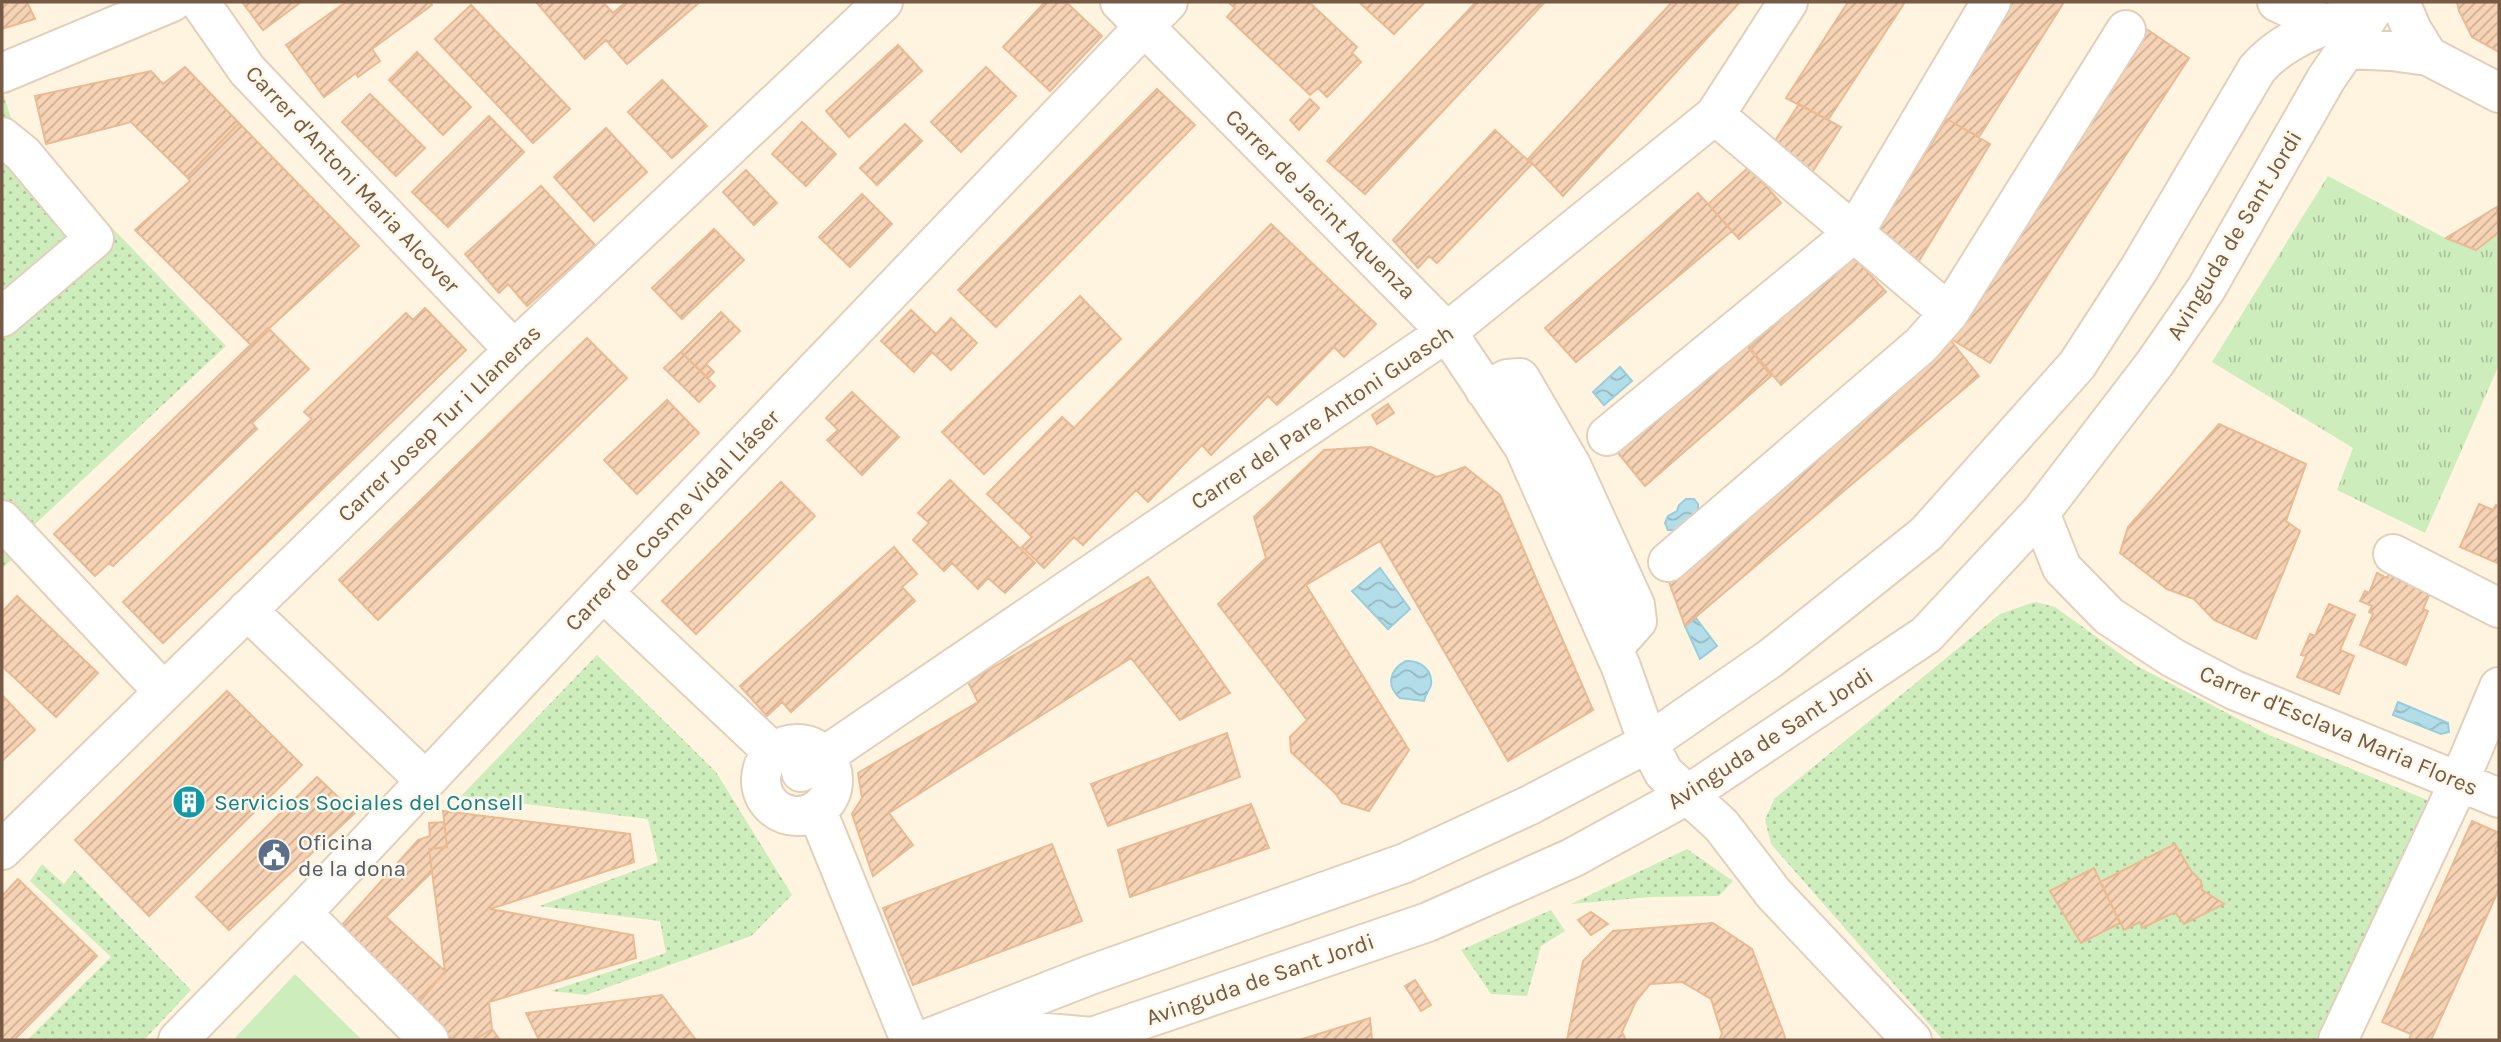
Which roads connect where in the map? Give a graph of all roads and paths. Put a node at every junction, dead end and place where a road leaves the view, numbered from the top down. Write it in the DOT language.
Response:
graph roads {
  1 [pos="172,2"];
  2 [pos="200,2"];
  3 [pos="883,2"];
  4 [pos="1788,2"];
  5 [pos="1991,2"];
  6 [pos="2277,2"];
  7 [pos="2385,3"];
  8 [pos="1144,10"];
  9 [pos="2126,30"];
  10 [pos="2333,51"];
  11 [pos="2428,56"];
  12 [pos="2,74"];
  13 [pos="2499,93"];
  14 [pos="1715,115"];
  15 [pos="2,137"];
  16 [pos="1854,233"];
  17 [pos="1949,313"];
  18 [pos="2,317"];
  19 [pos="1447,332"];
  20 [pos="514,350"];
  21 [pos="1607,436"];
  22 [pos="2040,513"];
  23 [pos="7,537"];
  24 [pos="2393,554"];
  25 [pos="1668,562"];
  26 [pos="603,592"];
  27 [pos="2499,607"];
  28 [pos="247,610"];
  29 [pos="2499,687"];
  30 [pos="163,691"];
  31 [pos="1648,743"];
  32 [pos="800,760"];
  33 [pos="426,781"];
  34 [pos="2459,782"];
  35 [pos="1687,795"];
  36 [pos="2499,798"];
  37 [pos="817,811"];
  38 [pos="2,850"];
  39 [pos="302,913"];
  40 [pos="963,1026"];
  41 [pos="1091,1039"];
  42 [pos="177,1040"];
  43 [pos="429,1040"];
  44 [pos="911,1040"];
  45 [pos="924,1040"];
  46 [pos="1912,1040"];
  47 [pos="2338,1040"];
  1 -- 12 [label="street"];
  2 -- 20 [label="street, Carrer d'Antoni Maria Alcover"];
  3 -- 20 [label="street, Carrer Josep Tur i Llaneras"];
  4 -- 14 [label="street, Carrer del Pare Antoni Guasch"];
  5 -- 16 [label="street"];
  6 -- 10 [label="street"];
  7 -- 10 [label="street, Avinguda de Sant Jordi"];
  7 -- 11 [label="street"];
  8 -- 19 [label="street, Carrer de Jacint Aquenza"];
  8 -- 26 [label="street, Carrer de Cosme Vidal Lláser"];
  9 -- 17 [label="street"];
  10 -- 11 [label="street"];
  10 -- 22 [label="street, Avinguda de Sant Jordi"];
  10 -- 31 [label="street, Avinguda de Sant Jordi"];
  11 -- 13 [label="street"];
  14 -- 16 [label="street"];
  14 -- 19 [label="street, Carrer del Pare Antoni Guasch"];
  15 -- 18 [label="street"];
  16 -- 17 [label="street"];
  16 -- 21 [label="street"];
  17 -- 25 [label="street"];
  19 -- 31 [label="street, Carrer de Jacint Aquenza"];
  19 -- 32 [label="street, Carrer del Pare Antoni Guasch"];
  20 -- 28 [label="street, Carrer Josep Tur i Llaneras"];
  22 -- 34 [label="street, Carrer d'Esclava Maria Flores"];
  22 -- 35 [label="street, Avinguda de Sant Jordi"];
  23 -- 30 [label="street"];
  24 -- 27 [label="street"];
  26 -- 32 [label="street"];
  26 -- 33 [label="street, Carrer de Cosme Vidal Lláser"];
  28 -- 30 [label="street, Carrer Josep Tur i Llaneras"];
  28 -- 33 [label="street"];
  29 -- 34 [label="street"];
  30 -- 38 [label="street, Carrer Josep Tur i Llaneras"];
  31 -- 35 [label="street, Carrer de Jacint Aquenza"];
  31 -- 40 [label="street, Avinguda de Sant Jordi"];
  32 -- 37 [label="street"];
  32 -- 37 [label="street"];
  33 -- 39 [label="street, Carrer de Cosme Vidal Lláser"];
  34 -- 36 [label="street, Carrer d'Esclava Maria Flores"];
  34 -- 47 [label="street"];
  35 -- 41 [label="street, Avinguda de Sant Jordi"];
  35 -- 46 [label="street, Carrer de Jacint Aquenza"];
  37 -- 44 [label="street"];
  39 -- 42 [label="street, Carrer de Cosme Vidal Lláser"];
  39 -- 43 [label="street"];
  40 -- 41 [label="street, Avinguda de Sant Jordi"];
  40 -- 45 [label="street, Avinguda de Sant Jordi"];
}
